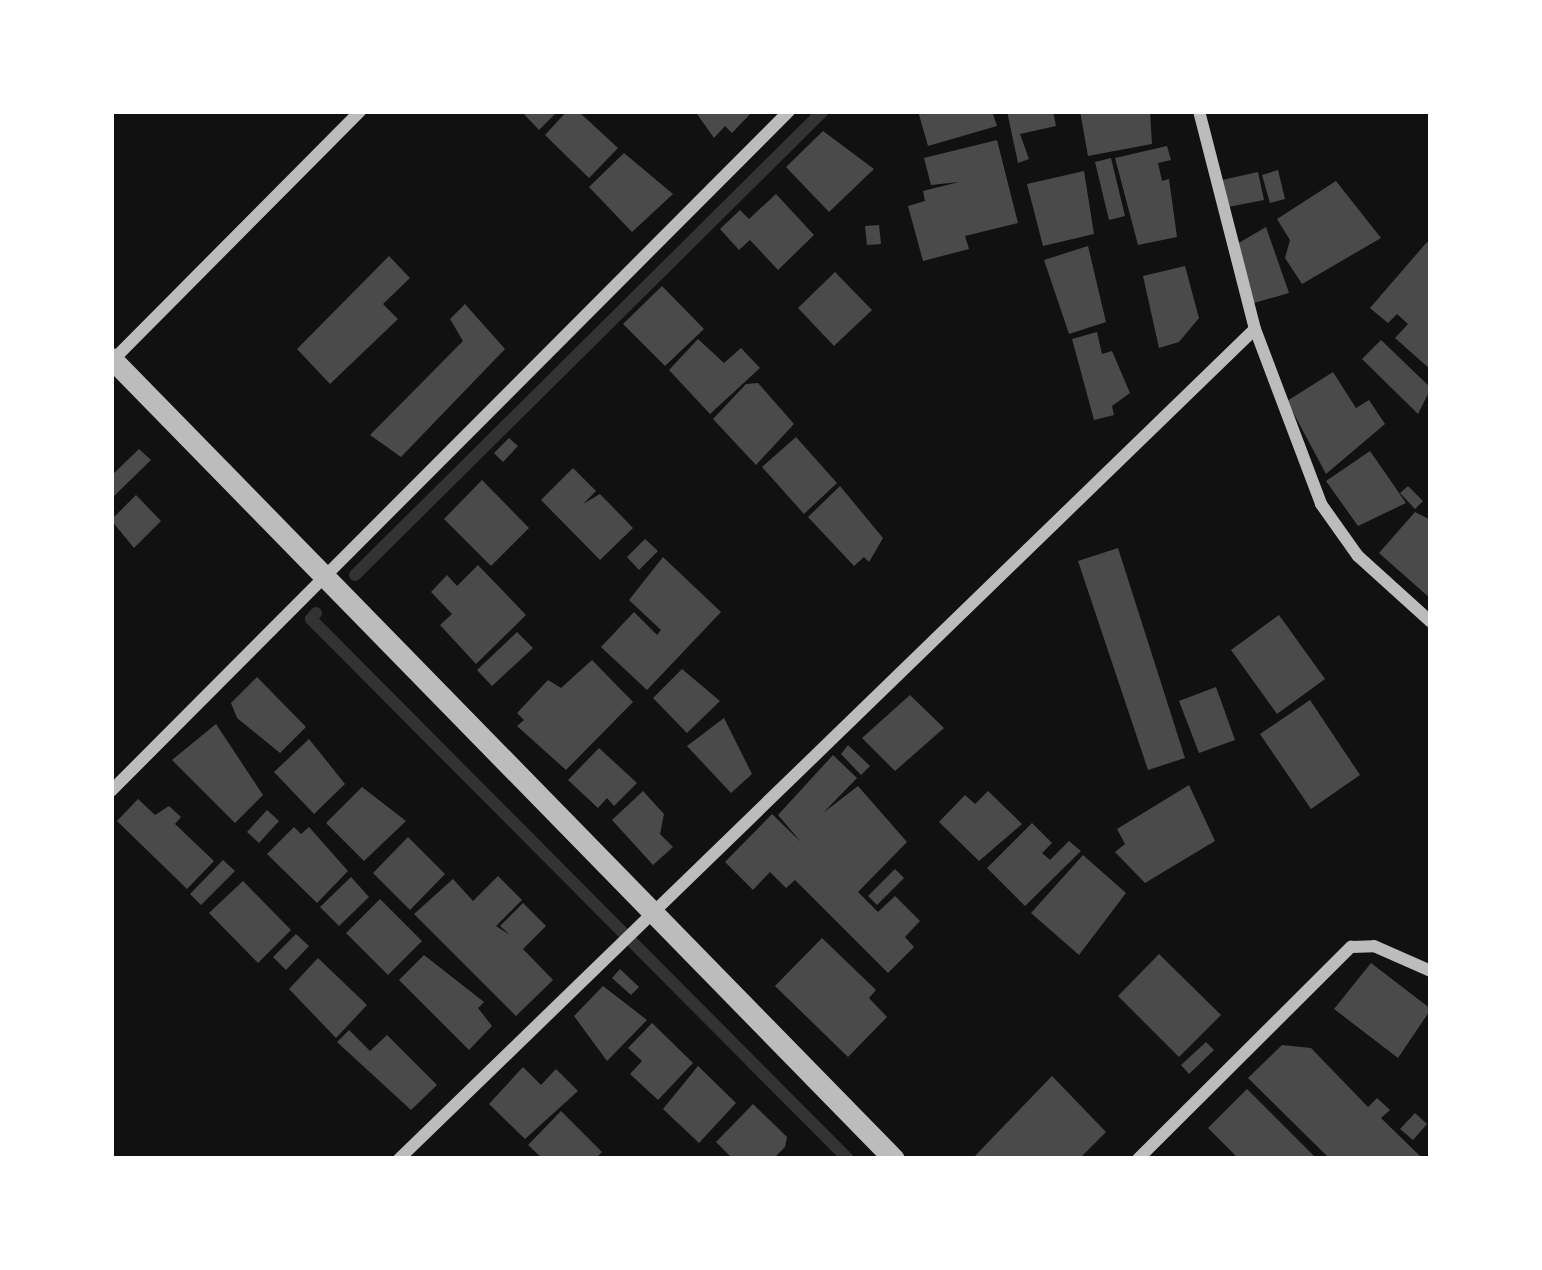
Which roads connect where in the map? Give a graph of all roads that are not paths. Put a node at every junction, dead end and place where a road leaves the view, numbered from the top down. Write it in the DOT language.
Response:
graph roads {
  1 [pos="360,111"];
  2 [pos="789,111"];
  3 [pos="1199,111"];
  4 [pos="1255,329"];
  5 [pos="112,359"];
  6 [pos="326,577"];
  7 [pos="1431,622"];
  8 [pos="111,790"];
  9 [pos="653,912"];
  10 [pos="1431,971"];
  11 [pos="400,1159"];
  12 [pos="894,1159"];
  13 [pos="1138,1159"];
  1 -- 5 [label="street"];
  2 -- 6 [label="street"];
  3 -- 4 [label="street"];
  4 -- 7 [label="street"];
  4 -- 9 [label="street"];
  5 -- 6 [label="street"];
  6 -- 8 [label="street"];
  6 -- 9 [label="street"];
  9 -- 11 [label="street"];
  9 -- 12 [label="street"];
  10 -- 13 [label="street"];
}
